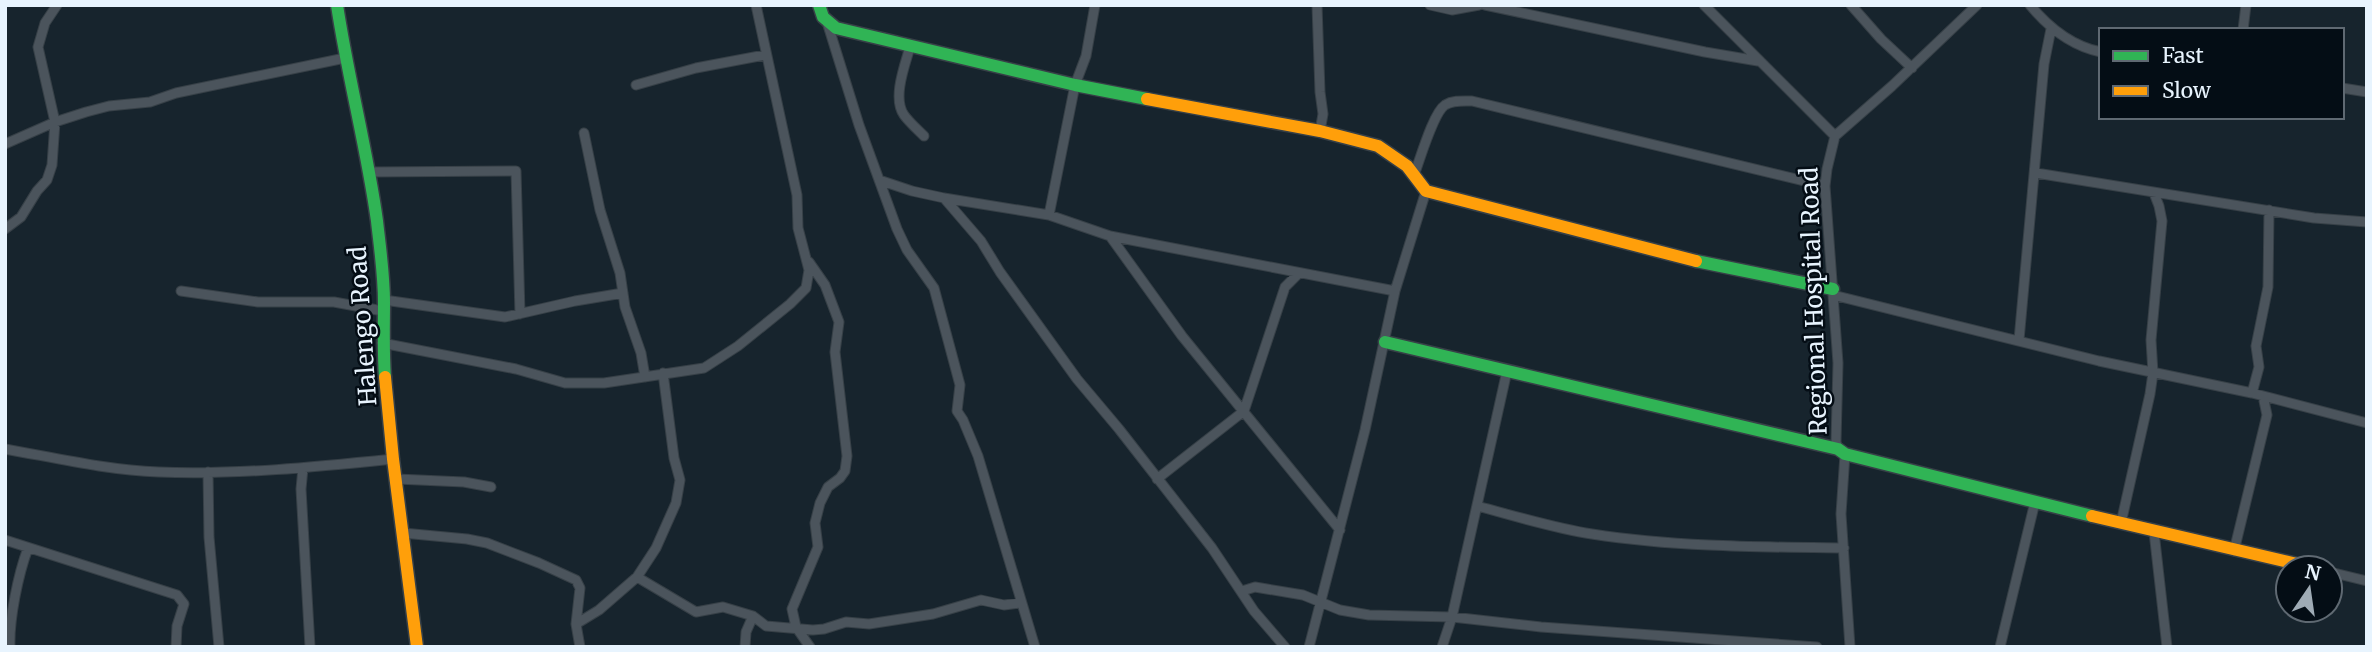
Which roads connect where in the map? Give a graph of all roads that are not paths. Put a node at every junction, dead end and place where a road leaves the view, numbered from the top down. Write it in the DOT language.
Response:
graph roads {
  1 [pos="57,5"];
  2 [pos="337,5"];
  3 [pos="756,5"];
  4 [pos="819,5"];
  5 [pos="1095,5"];
  6 [pos="1317,5"];
  7 [pos="1430,5"];
  8 [pos="1479,5"];
  9 [pos="1485,5"];
  10 [pos="1704,5"];
  11 [pos="1851,5"];
  12 [pos="1977,5"];
  13 [pos="2030,5"];
  14 [pos="2246,5"];
  15 [pos="1453,8"];
  16 [pos="827,22"];
  17 [pos="2243,28"];
  18 [pos="2051,29"];
  19 [pos="910,47"];
  20 [pos="2099,51"];
  21 [pos="765,55"];
  22 [pos="345,58"];
  23 [pos="1758,61"];
  24 [pos="1912,68"];
  25 [pos="636,85"];
  26 [pos="1075,85"];
  27 [pos="2344,88"];
  28 [pos="2367,92"];
  29 [pos="55,122"];
  30 [pos="1320,131"];
  31 [pos="584,133"];
  32 [pos="924,136"];
  33 [pos="1835,136"];
  34 [pos="5,144"];
  35 [pos="370,172"];
  36 [pos="2036,173"];
  37 [pos="1414,176"];
  38 [pos="879,180"];
  39 [pos="1825,187"];
  40 [pos="1426,191"];
  41 [pos="2154,193"];
  42 [pos="944,198"];
  43 [pos="2269,209"];
  44 [pos="1049,215"];
  45 [pos="2367,222"];
  46 [pos="5,229"];
  47 [pos="1110,236"];
  48 [pos="808,261"];
  49 [pos="1299,273"];
  50 [pos="181,291"];
  51 [pos="1395,291"];
  52 [pos="1833,292"];
  53 [pos="623,293"];
  54 [pos="383,305"];
  55 [pos="520,314"];
  56 [pos="2019,340"];
  57 [pos="1385,342"];
  58 [pos="382,343"];
  59 [pos="1507,371"];
  60 [pos="663,373"];
  61 [pos="2153,373"];
  62 [pos="645,377"];
  63 [pos="2252,393"];
  64 [pos="2263,396"];
  65 [pos="1244,411"];
  66 [pos="2367,423"];
  67 [pos="5,449"];
  68 [pos="1842,452"];
  69 [pos="393,459"];
  70 [pos="303,468"];
  71 [pos="208,472"];
  72 [pos="1157,479"];
  73 [pos="397,480"];
  74 [pos="491,487"];
  75 [pos="2035,502"];
  76 [pos="1477,506"];
  77 [pos="2121,523"];
  78 [pos="1340,530"];
  79 [pos="2154,532"];
  80 [pos="403,534"];
  81 [pos="5,540"];
  82 [pos="28,548"];
  83 [pos="1844,548"];
  84 [pos="2234,551"];
  85 [pos="2274,560"];
  86 [pos="2344,575"];
  87 [pos="637,577"];
  88 [pos="2367,581"];
  89 [pos="1242,590"];
  90 [pos="1020,603"];
  91 [pos="1321,604"];
  92 [pos="752,616"];
  93 [pos="1452,617"];
  94 [pos="576,624"];
  95 [pos="796,627"];
  96 [pos="1665,634"];
  97 [pos="10,647"];
  98 [pos="176,647"];
  99 [pos="219,647"];
  100 [pos="310,647"];
  101 [pos="417,647"];
  102 [pos="580,647"];
  103 [pos="745,647"];
  104 [pos="810,647"];
  105 [pos="1035,647"];
  106 [pos="1285,647"];
  107 [pos="1309,647"];
  108 [pos="1442,647"];
  109 [pos="1661,647"];
  110 [pos="1817,647"];
  111 [pos="1850,647"];
  112 [pos="2000,647"];
  113 [pos="2167,647"];
  1 -- 29 [label="street"];
  2 -- 22 [label="street, Halengo Road"];
  3 -- 21 [label="street"];
  4 -- 16 [label="street"];
  5 -- 26 [label="street"];
  6 -- 30 [label="street"];
  7 -- 15 [label="street"];
  8 -- 15 [label="street"];
  9 -- 23 [label="street"];
  10 -- 23 [label="street"];
  11 -- 24 [label="street"];
  12 -- 24 [label="street, Regional Hospital Road"];
  13 -- 18 [label="street"];
  14 -- 17 [label="street"];
  16 -- 19 [label="street"];
  16 -- 38 [label="street"];
  18 -- 20 [label="street"];
  18 -- 36 [label="street"];
  19 -- 26 [label="street"];
  19 -- 32 [label="street"];
  21 -- 25 [label="street"];
  21 -- 48 [label="street"];
  22 -- 29 [label="street"];
  22 -- 35 [label="street, Halengo Road"];
  23 -- 33 [label="street"];
  24 -- 33 [label="street, Regional Hospital Road"];
  26 -- 30 [label="street"];
  26 -- 44 [label="street"];
  27 -- 28 [label="street"];
  29 -- 34 [label="street"];
  29 -- 46 [label="street"];
  30 -- 37 [label="street"];
  31 -- 53 [label="street"];
  33 -- 39 [label="street, Regional Hospital Road"];
  35 -- 54 [label="street, Halengo Road"];
  35 -- 55 [label="street"];
  36 -- 41 [label="street"];
  36 -- 56 [label="street"];
  37 -- 39 [label="street"];
  37 -- 40 [label="street"];
  38 -- 42 [label="street"];
  38 -- 90 [label="street"];
  39 -- 52 [label="street, Regional Hospital Road"];
  40 -- 51 [label="street"];
  40 -- 52 [label="street"];
  41 -- 43 [label="street"];
  41 -- 61 [label="street"];
  42 -- 44 [label="street"];
  42 -- 72 [label="street"];
  43 -- 45 [label="street"];
  43 -- 63 [label="street"];
  44 -- 47 [label="street"];
  47 -- 49 [label="street"];
  47 -- 65 [label="street"];
  48 -- 60 [label="street"];
  48 -- 95 [label="street"];
  49 -- 51 [label="street"];
  49 -- 65 [label="street"];
  50 -- 54 [label="street"];
  51 -- 57 [label="street"];
  52 -- 56 [label="street"];
  52 -- 68 [label="street, Regional Hospital Road"];
  53 -- 55 [label="street"];
  53 -- 62 [label="street"];
  54 -- 55 [label="street"];
  54 -- 58 [label="street, Halengo Road"];
  56 -- 61 [label="street"];
  57 -- 59 [label="street"];
  57 -- 78 [label="street"];
  58 -- 62 [label="street"];
  58 -- 69 [label="street, Halengo Road"];
  59 -- 68 [label="street"];
  59 -- 76 [label="street"];
  60 -- 62 [label="street"];
  60 -- 87 [label="street"];
  61 -- 63 [label="street"];
  61 -- 77 [label="street"];
  63 -- 64 [label="street"];
  64 -- 66 [label="street"];
  64 -- 84 [label="street"];
  65 -- 72 [label="street"];
  65 -- 78 [label="street"];
  67 -- 71 [label="street"];
  68 -- 75 [label="street"];
  68 -- 83 [label="street, Regional Hospital Road"];
  69 -- 70 [label="street"];
  69 -- 73 [label="street, Halengo Road"];
  70 -- 71 [label="street"];
  70 -- 100 [label="street"];
  71 -- 99 [label="street"];
  72 -- 89 [label="street"];
  73 -- 74 [label="street"];
  73 -- 80 [label="street, Halengo Road"];
  75 -- 77 [label="street"];
  75 -- 112 [label="street"];
  76 -- 83 [label="street"];
  76 -- 93 [label="street"];
  77 -- 79 [label="street"];
  78 -- 91 [label="street"];
  79 -- 84 [label="street"];
  79 -- 113 [label="street"];
  80 -- 94 [label="street"];
  80 -- 101 [label="street, Halengo Road"];
  81 -- 82 [label="street"];
  82 -- 97 [label="street"];
  82 -- 98 [label="street"];
  83 -- 111 [label="street, Regional Hospital Road"];
  84 -- 85 [label="street"];
  86 -- 88 [label="street"];
  87 -- 92 [label="street"];
  87 -- 94 [label="street"];
  89 -- 91 [label="street"];
  89 -- 106 [label="street"];
  90 -- 95 [label="street"];
  90 -- 105 [label="street"];
  91 -- 93 [label="street"];
  91 -- 107 [label="street"];
  92 -- 95 [label="street"];
  92 -- 103 [label="street"];
  93 -- 96 [label="street"];
  93 -- 108 [label="street"];
  94 -- 102 [label="street"];
  95 -- 104 [label="street"];
  96 -- 109 [label="street"];
  96 -- 110 [label="street"];
}
